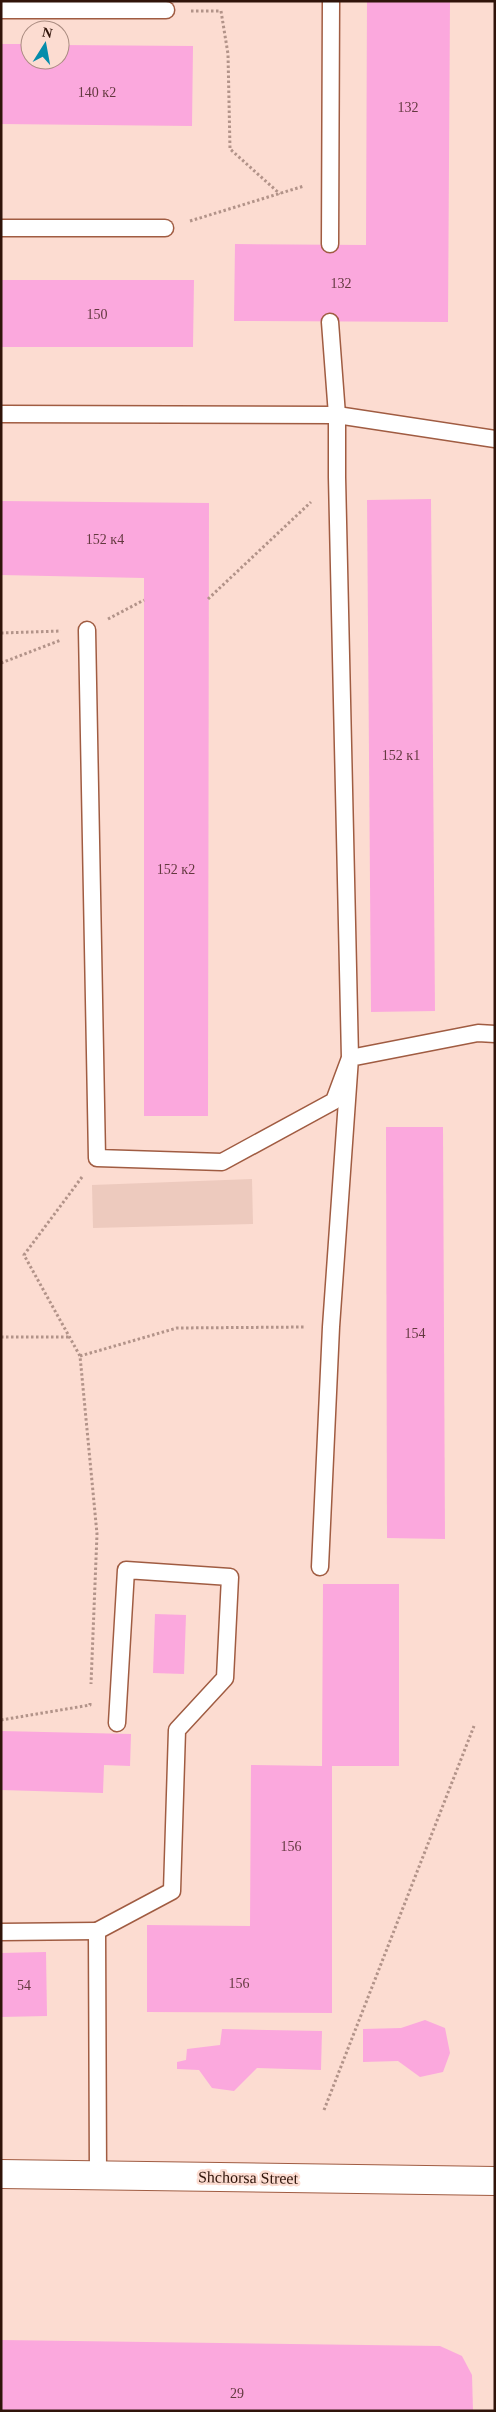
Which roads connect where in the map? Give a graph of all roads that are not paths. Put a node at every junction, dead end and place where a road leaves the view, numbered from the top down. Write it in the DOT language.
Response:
graph roads {
  1 [pos="332,1"];
  2 [pos="1,10"];
  3 [pos="166,10"];
  4 [pos="1,228"];
  5 [pos="165,228"];
  6 [pos="330,244"];
  7 [pos="330,322"];
  8 [pos="1,414"];
  9 [pos="337,416"];
  10 [pos="495,439"];
  11 [pos="87,630"];
  12 [pos="495,1034"];
  13 [pos="350,1058"];
  14 [pos="320,1567"];
  15 [pos="117,1723"];
  16 [pos="97,1931"];
  17 [pos="1,1932"];
  18 [pos="1,2174"];
  19 [pos="98,2175"];
  20 [pos="495,2181"];
  1 -- 6 [label="lane"];
  2 -- 3 [label="lane"];
  4 -- 5 [label="lane"];
  7 -- 9 [label="lane"];
  8 -- 9 [label="lane"];
  9 -- 10 [label="lane"];
  9 -- 13 [label="lane"];
  11 -- 13 [label="lane"];
  12 -- 13 [label="lane"];
  13 -- 14 [label="lane"];
  15 -- 16 [label="lane"];
  16 -- 17 [label="lane"];
  16 -- 19 [label="lane"];
  18 -- 19 [label="main road, Shchorsa Street"];
  19 -- 20 [label="main road, Shchorsa Street"];
}
